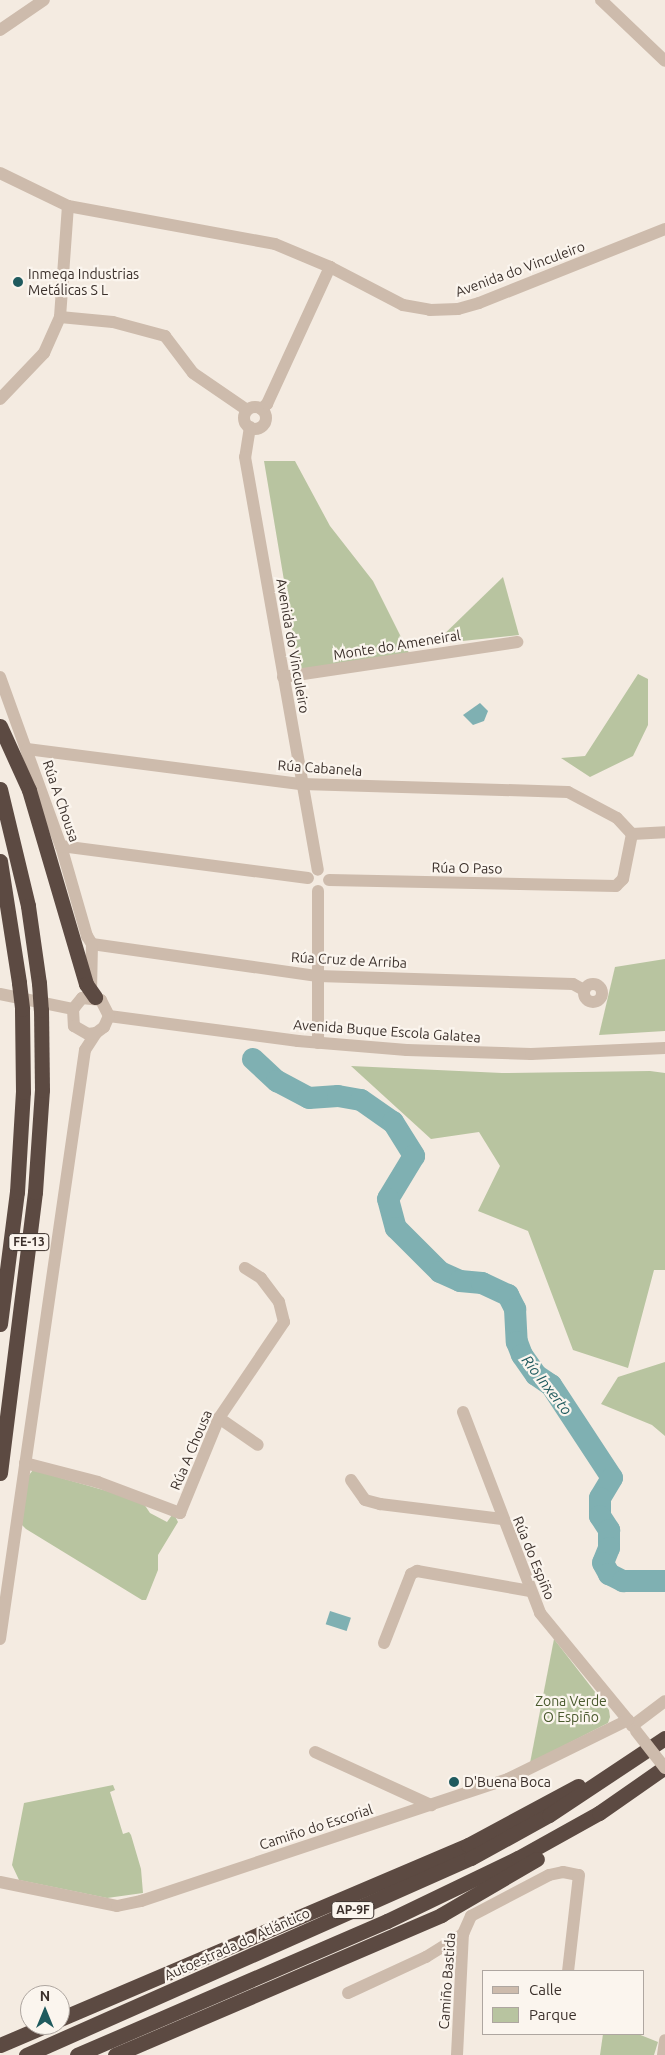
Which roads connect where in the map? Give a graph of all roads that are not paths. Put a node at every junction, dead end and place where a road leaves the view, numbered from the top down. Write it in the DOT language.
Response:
graph roads {
  1 [pos="44,0"];
  2 [pos="601,0"];
  3 [pos="0,30"];
  4 [pos="665,61"];
  5 [pos="0,173"];
  6 [pos="68,206"];
  7 [pos="665,228"];
  8 [pos="330,267"];
  9 [pos="60,317"];
  10 [pos="0,399"];
  11 [pos="261,409"];
  12 [pos="247,410"];
  13 [pos="250,427"];
  14 [pos="517,642"];
  15 [pos="0,677"];
  16 [pos="283,677"];
  17 [pos="0,726"];
  18 [pos="27,749"];
  19 [pos="302,784"];
  20 [pos="0,789"];
  21 [pos="665,832"];
  22 [pos="632,834"];
  23 [pos="61,846"];
  24 [pos="0,861"];
  25 [pos="313,874"];
  26 [pos="329,880"];
  27 [pos="318,891"];
  28 [pos="90,940"];
  29 [pos="318,976"];
  30 [pos="584,990"];
  31 [pos="0,994"];
  32 [pos="93,994"];
  33 [pos="72,1009"];
  34 [pos="108,1016"];
  35 [pos="96,1033"];
  36 [pos="318,1043"];
  37 [pos="665,1048"];
  38 [pos="245,1268"];
  39 [pos="0,1324"];
  40 [pos="463,1412"];
  41 [pos="219,1418"];
  42 [pos="258,1445"];
  43 [pos="24,1463"];
  44 [pos="0,1473"];
  45 [pos="351,1480"];
  46 [pos="502,1519"];
  47 [pos="530,1591"];
  48 [pos="0,1639"];
  49 [pos="384,1643"];
  50 [pos="665,1701"];
  51 [pos="632,1725"];
  52 [pos="665,1738"];
  53 [pos="315,1752"];
  54 [pos="665,1767"];
  55 [pos="621,1770"];
  56 [pos="431,1805"];
  57 [pos="599,1813"];
  58 [pos="1,1881"];
  59 [pos="463,1934"];
  60 [pos="568,1970"];
  61 [pos="348,1993"];
  62 [pos="70,2015"];
  63 [pos="24,2035"];
  64 [pos="665,2040"];
  65 [pos="0,2045"];
  66 [pos="26,2055"];
  67 [pos="77,2055"];
  68 [pos="116,2055"];
  69 [pos="456,2055"];
  70 [pos="663,2055"];
  1 -- 3 [label="street"];
  2 -- 4 [label="street"];
  5 -- 6 [label="street, Avenida do Vinculeiro"];
  6 -- 8 [label="street, Avenida do Vinculeiro"];
  6 -- 9 [label="street"];
  7 -- 8 [label="street, Avenida do Vinculeiro"];
  8 -- 11 [label="street"];
  9 -- 10 [label="street"];
  9 -- 12 [label="street"];
  11 -- 12 [label="street"];
  11 -- 13 [label="street"];
  12 -- 13 [label="street"];
  13 -- 16 [label="street, Avenida do Vinculeiro"];
  14 -- 16 [label="street, Monte do Ameneiral"];
  15 -- 18 [label="street, Rúa A Chousa"];
  16 -- 19 [label="street, Avenida do Vinculeiro"];
  17 -- 32 [label="highway"];
  18 -- 19 [label="street, Rúa Cabanela"];
  18 -- 23 [label="street, Rúa A Chousa"];
  19 -- 22 [label="street, Rúa Cabanela"];
  19 -- 25 [label="street, Avenida do Vinculeiro"];
  20 -- 44 [label="highway, FE-13, bridge"];
  21 -- 22 [label="street"];
  22 -- 26 [label="street, Rúa O Paso"];
  23 -- 25 [label="street"];
  23 -- 28 [label="street, Rúa A Chousa"];
  24 -- 39 [label="highway, FE-13, bridge"];
  25 -- 26 [label="street"];
  25 -- 27 [label="street"];
  26 -- 27 [label="street"];
  27 -- 29 [label="street"];
  28 -- 29 [label="street, Rúa Cruz de Arriba"];
  28 -- 32 [label="street, Rúa A Chousa"];
  29 -- 30 [label="street, Rúa Cruz de Arriba"];
  29 -- 36 [label="street"];
  31 -- 33 [label="street"];
  32 -- 33 [label="street"];
  32 -- 34 [label="street"];
  33 -- 35 [label="street"];
  34 -- 35 [label="street"];
  34 -- 36 [label="street, Avenida Buque Escola Galatea"];
  35 -- 43 [label="street"];
  36 -- 37 [label="street, Avenida Buque Escola Galatea"];
  38 -- 41 [label="street, Rúa A Chousa"];
  40 -- 46 [label="street, Rúa do Espiño"];
  41 -- 42 [label="street"];
  41 -- 43 [label="street, Rúa A Chousa"];
  43 -- 48 [label="street"];
  45 -- 46 [label="street"];
  46 -- 47 [label="street, Rúa do Espiño"];
  47 -- 49 [label="street"];
  47 -- 51 [label="street, Rúa do Espiño"];
  50 -- 51 [label="street, Camiño do Escorial"];
  51 -- 54 [label="street, Rúa do Espiño, bridge"];
  51 -- 56 [label="street, Camiño do Escorial"];
  52 -- 55 [label="highway, Autoestrada do Atlántico / AP-9F"];
  53 -- 56 [label="street"];
  54 -- 57 [label="highway, AP-9F"];
  55 -- 62 [label="highway"];
  55 -- 66 [label="highway, Autoestrada do Atlántico / AP-9F"];
  56 -- 58 [label="street, Camiño do Escorial"];
  57 -- 67 [label="highway, AP-9F"];
  57 -- 68 [label="highway"];
  59 -- 60 [label="street, Camiño Bastida"];
  59 -- 61 [label="street"];
  59 -- 69 [label="street, Camiño Bastida"];
  63 -- 65 [label="highway"];
  64 -- 70 [label="street"];
}
